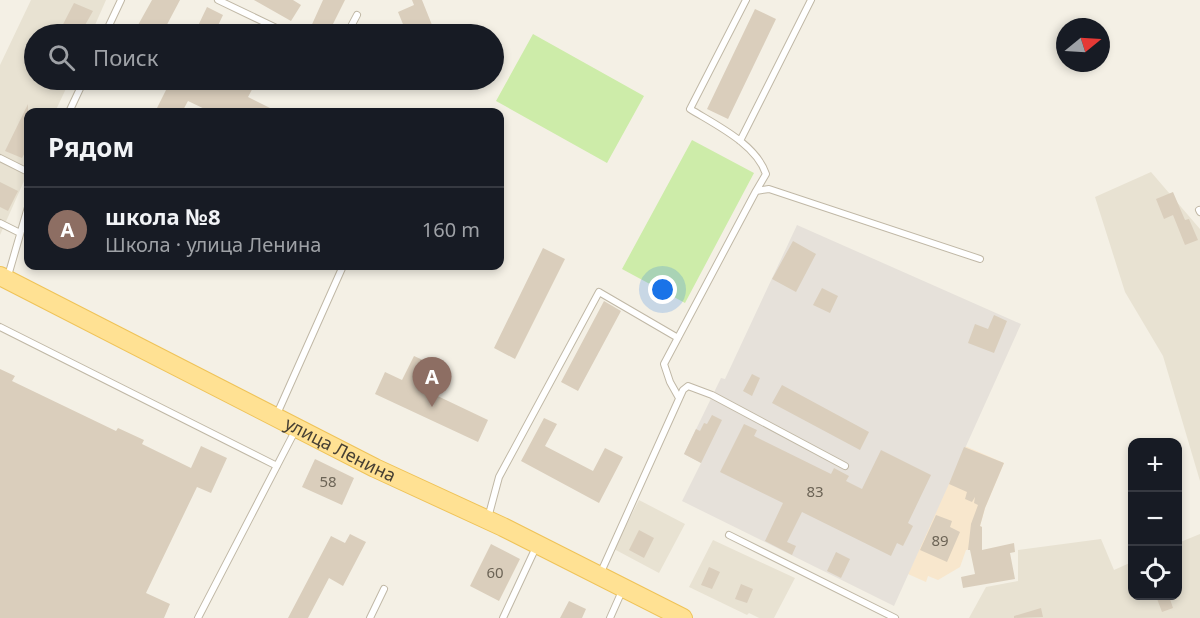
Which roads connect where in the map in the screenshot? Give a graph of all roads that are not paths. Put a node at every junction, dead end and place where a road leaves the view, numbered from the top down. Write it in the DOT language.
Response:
graph roads {
  1 [pos="121,0"];
  2 [pos="218,0"];
  3 [pos="746,0"];
  4 [pos="811,0"];
  5 [pos="357,15"];
  6 [pos="110,24"];
  7 [pos="268,24"];
  8 [pos="352,24"];
  9 [pos="79,90"];
  10 [pos="71,108"];
  11 [pos="740,141"];
  12 [pos="0,158"];
  13 [pos="24,170"];
  14 [pos="756,191"];
  15 [pos="24,220"];
  16 [pos="0,223"];
  17 [pos="20,233"];
  18 [pos="980,260"];
  19 [pos="341,270"];
  20 [pos="3,278"];
  21 [pos="0,327"];
  22 [pos="678,338"];
  23 [pos="679,398"];
  24 [pos="276,417"];
  25 [pos="297,428"];
  26 [pos="277,466"];
  27 [pos="845,466"];
  28 [pos="487,519"];
  29 [pos="729,536"];
  30 [pos="537,545"];
  31 [pos="599,576"];
  32 [pos="624,588"];
  33 [pos="384,589"];
  34 [pos="198,618"];
  35 [pos="370,618"];
  36 [pos="503,618"];
  37 [pos="610,618"];
  38 [pos="683,618"];
  39 [pos="895,618"];
  1 -- 6 [label="lane"];
  2 -- 7 [label="lane"];
  3 -- 11 [label="lane"];
  4 -- 11 [label="lane"];
  5 -- 8 [label="lane"];
  9 -- 10 [label="lane"];
  11 -- 14 [label="lane"];
  12 -- 13 [label="lane"];
  14 -- 18 [label="lane"];
  14 -- 22 [label="lane"];
  15 -- 17 [label="lane"];
  16 -- 17 [label="lane"];
  17 -- 20 [label="lane"];
  19 -- 24 [label="lane"];
  20 -- 24 [label="main road, улица Ленина"];
  21 -- 26 [label="lane"];
  22 -- 23 [label="lane"];
  22 -- 28 [label="lane"];
  23 -- 27 [label="lane"];
  23 -- 31 [label="lane"];
  24 -- 25 [label="main road, улица Ленина"];
  25 -- 26 [label="lane"];
  25 -- 28 [label="main road, улица Ленина"];
  26 -- 34 [label="lane"];
  28 -- 30 [label="main road, улица Ленина"];
  29 -- 39 [label="lane"];
  30 -- 31 [label="main road, улица Ленина"];
  30 -- 36 [label="lane"];
  31 -- 32 [label="main road, улица Ленина"];
  32 -- 37 [label="lane"];
  32 -- 38 [label="main road, улица Ленина"];
  33 -- 35 [label="lane"];
}
